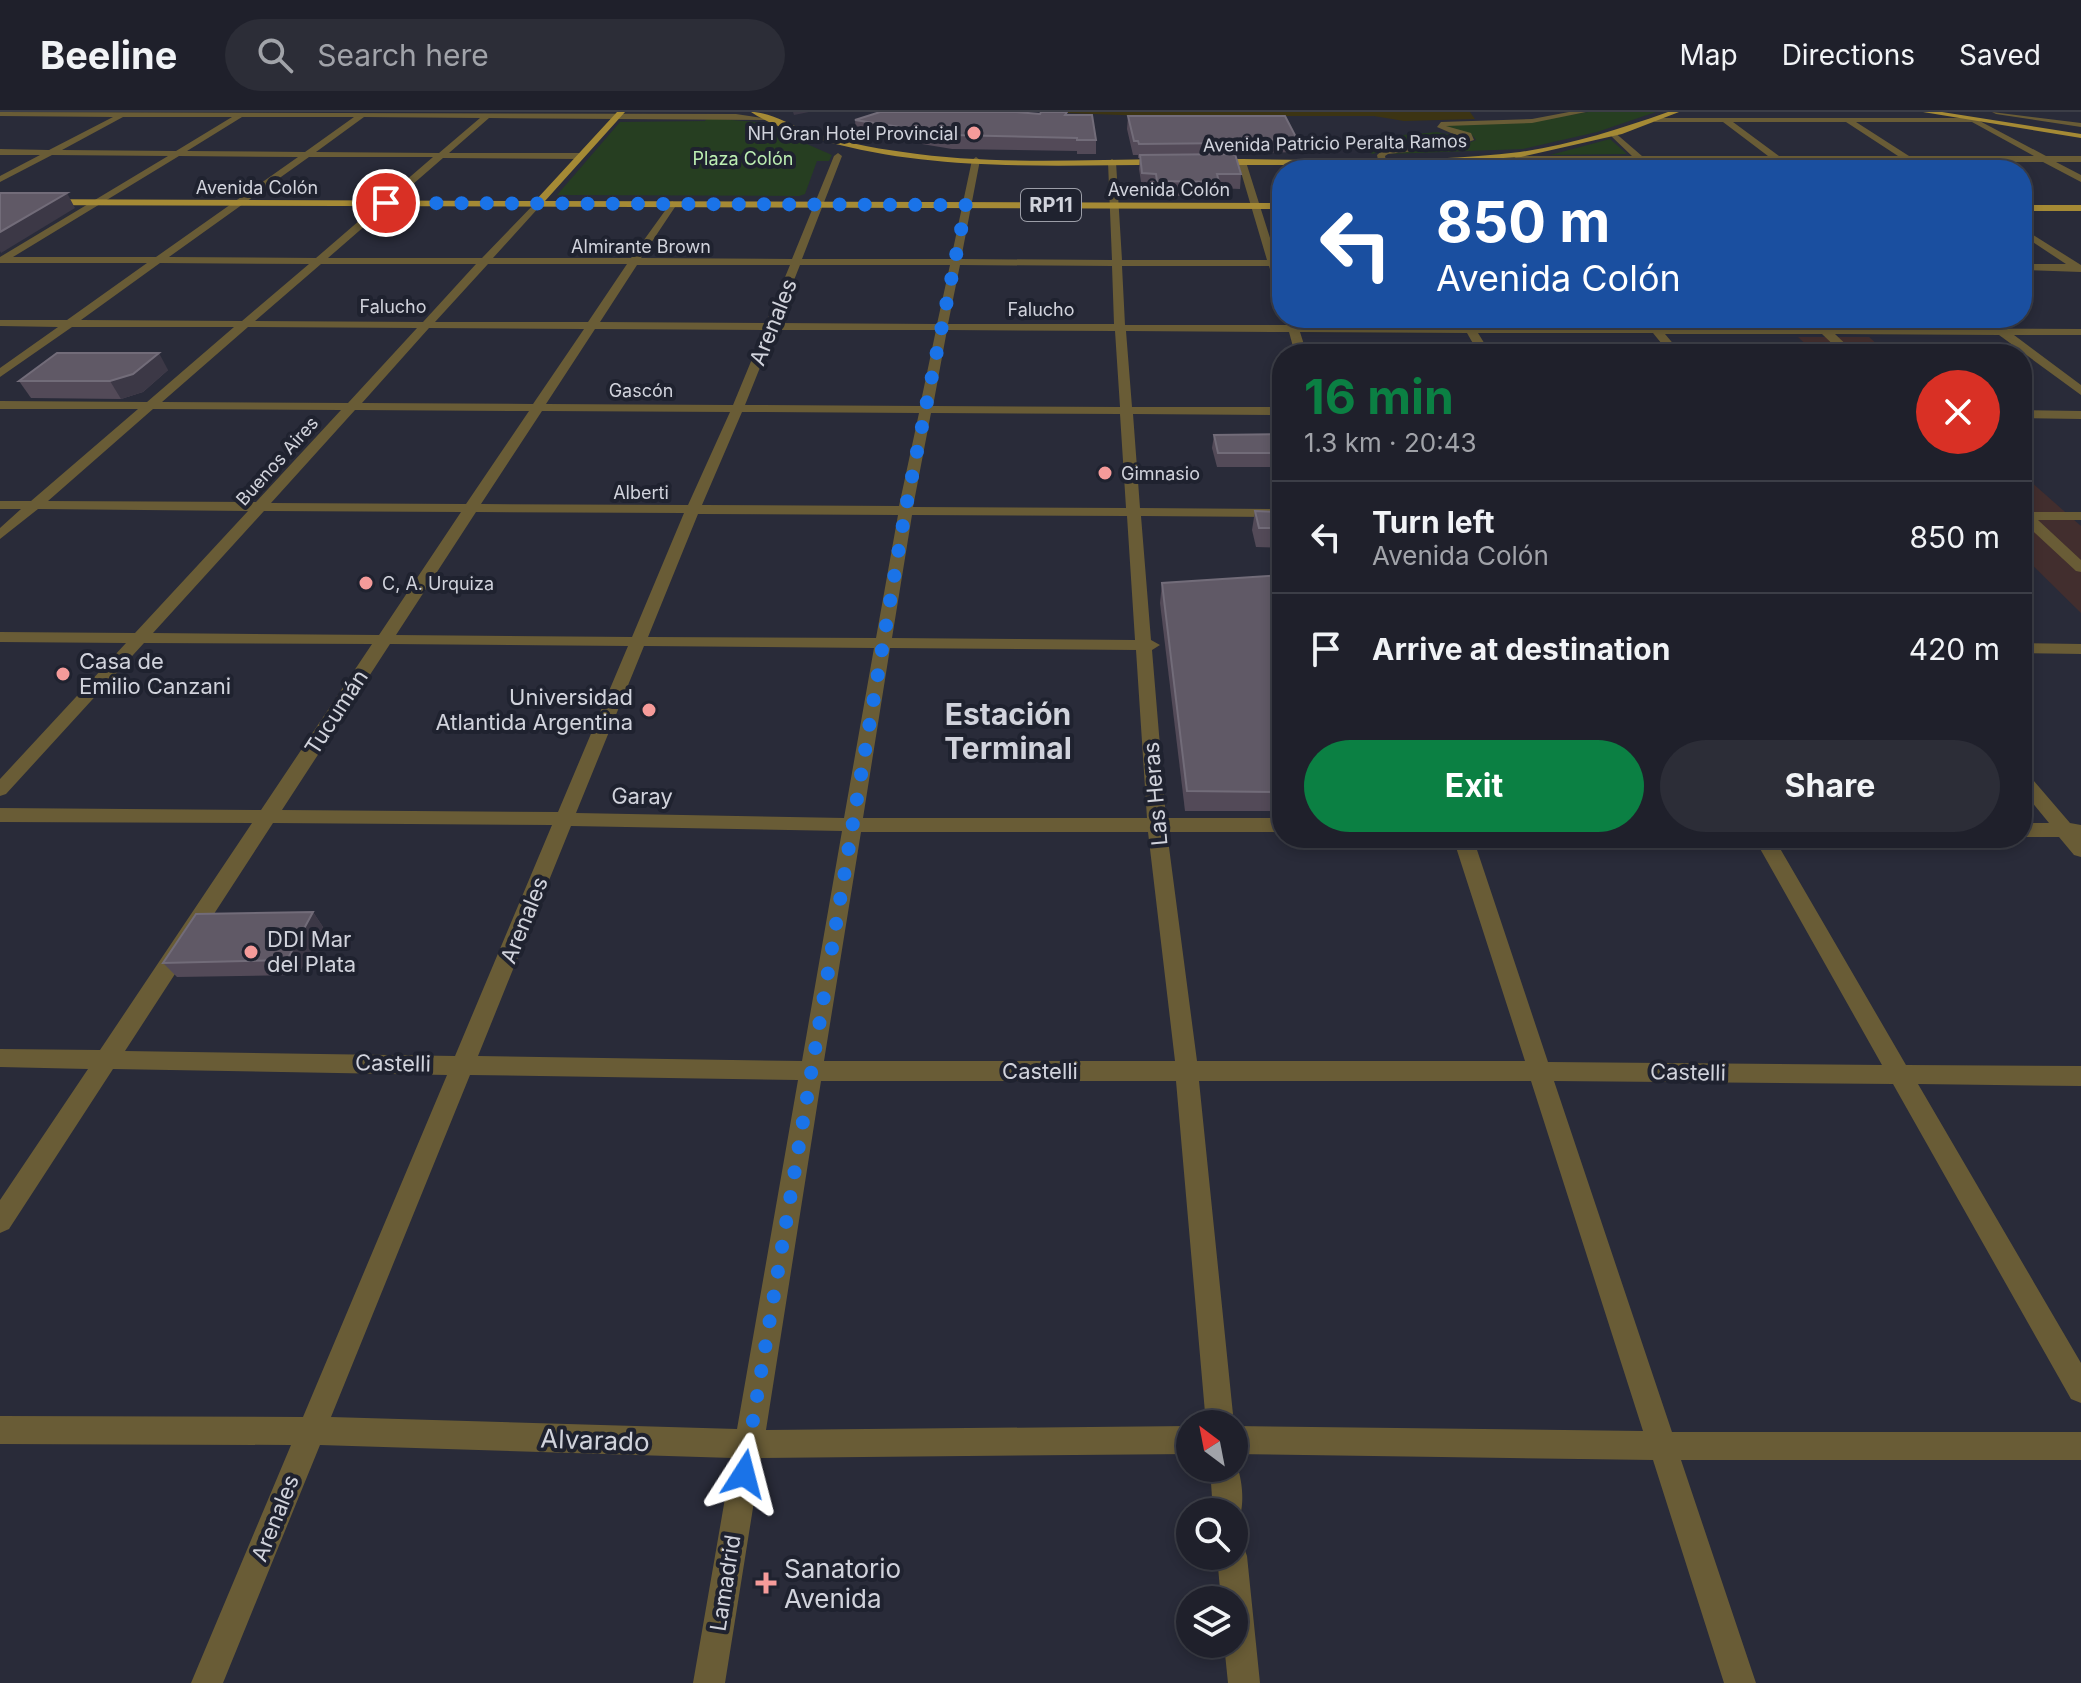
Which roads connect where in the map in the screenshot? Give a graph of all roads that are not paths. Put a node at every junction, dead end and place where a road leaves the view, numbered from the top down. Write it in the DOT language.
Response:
graph roads {
  1 [pos="755,112"];
  2 [pos="1582,112"];
  3 [pos="1675,112"];
  4 [pos="1715,112"];
  5 [pos="1836,112"];
  6 [pos="1927,112"];
  7 [pos="1996,112"];
  8 [pos="2011,112"];
  9 [pos="1,113"];
  10 [pos="124,113"];
  11 [pos="244,114"];
  12 [pos="364,114"];
  13 [pos="489,114"];
  14 [pos="619,114"];
  15 [pos="771,120"];
  16 [pos="1657,120"];
  17 [pos="1726,120"];
  18 [pos="1849,120"];
  19 [pos="1974,120"];
  20 [pos="2081,124"];
  21 [pos="1613,133"];
  22 [pos="2081,136"];
  23 [pos="0,152"];
  24 [pos="50,152"];
  25 [pos="179,153"];
  26 [pos="307,154"];
  27 [pos="912,154"];
  28 [pos="442,155"];
  29 [pos="581,156"];
  30 [pos="838,156"];
  31 [pos="1515,157"];
  32 [pos="1639,158"];
  33 [pos="1775,158"];
  34 [pos="1907,158"];
  35 [pos="2045,159"];
  36 [pos="2081,159"];
  37 [pos="976,160"];
  38 [pos="1381,160"];
  39 [pos="1471,160"];
  40 [pos="1517,160"];
  41 [pos="1778,160"];
  42 [pos="1910,160"];
  43 [pos="1112,162"];
  44 [pos="1172,162"];
  45 [pos="1201,162"];
  46 [pos="1242,162"];
  47 [pos="1272,163"];
  48 [pos="0,179"];
  49 [pos="2081,179"];
  50 [pos="0,202"];
  51 [pos="98,202"];
  52 [pos="240,203"];
  53 [pos="386,203"];
  54 [pos="538,203"];
  55 [pos="672,204"];
  56 [pos="820,204"];
  57 [pos="966,205"];
  58 [pos="1115,205"];
  59 [pos="1256,206"];
  60 [pos="1272,206"];
  61 [pos="2032,208"];
  62 [pos="2081,208"];
  63 [pos="2032,237"];
  64 [pos="1272,247"];
  65 [pos="1,260"];
  66 [pos="158,260"];
  67 [pos="319,261"];
  68 [pos="485,261"];
  69 [pos="634,262"];
  70 [pos="797,262"];
  71 [pos="955,262"];
  72 [pos="1117,263"];
  73 [pos="1272,263"];
  74 [pos="2032,267"];
  75 [pos="2080,268"];
  76 [pos="0,323"];
  77 [pos="70,323"];
  78 [pos="246,324"];
  79 [pos="427,324"];
  80 [pos="1272,324"];
  81 [pos="591,325"];
  82 [pos="771,326"];
  83 [pos="942,327"];
  84 [pos="1120,328"];
  85 [pos="1593,328"];
  86 [pos="1822,328"];
  87 [pos="1998,328"];
  88 [pos="1656,330"];
  89 [pos="1825,331"];
  90 [pos="2002,331"];
  91 [pos="2081,332"];
  92 [pos="1668,344"];
  93 [pos="1839,344"];
  94 [pos="2019,344"];
  95 [pos="2032,354"];
  96 [pos="0,373"];
  97 [pos="2081,391"];
  98 [pos="0,405"];
  99 [pos="150,407"];
  100 [pos="351,407"];
  101 [pos="536,407"];
  102 [pos="738,408"];
  103 [pos="923,410"];
  104 [pos="1127,410"];
  105 [pos="1272,411"];
  106 [pos="2032,414"];
  107 [pos="2081,415"];
  108 [pos="0,505"];
  109 [pos="34,505"];
  110 [pos="259,508"];
  111 [pos="468,509"];
  112 [pos="692,511"];
  113 [pos="905,512"];
  114 [pos="1136,512"];
  115 [pos="1272,513"];
  116 [pos="2032,515"];
  117 [pos="2081,516"];
  118 [pos="2032,523"];
  119 [pos="0,535"];
  120 [pos="2081,568"];
  121 [pos="0,637"];
  122 [pos="140,638"];
  123 [pos="384,639"];
  124 [pos="639,642"];
  125 [pos="882,645"];
  126 [pos="1148,645"];
  127 [pos="2032,648"];
  128 [pos="2081,649"];
  129 [pos="2032,788"];
  130 [pos="0,790"];
  131 [pos="0,815"];
  132 [pos="268,816"];
  133 [pos="566,819"];
  134 [pos="852,825"];
  135 [pos="1157,825"];
  136 [pos="1272,825"];
  137 [pos="2032,830"];
  138 [pos="2073,830"];
  139 [pos="1466,848"];
  140 [pos="1770,848"];
  141 [pos="2081,850"];
  142 [pos="0,1058"];
  143 [pos="107,1059"];
  144 [pos="465,1063"];
  145 [pos="811,1071"];
  146 [pos="1187,1071"];
  147 [pos="1538,1071"];
  148 [pos="1900,1075"];
  149 [pos="2081,1076"];
  150 [pos="0,1221"];
  151 [pos="2081,1389"];
  152 [pos="1219,1410"];
  153 [pos="0,1430"];
  154 [pos="310,1431"];
  155 [pos="1176,1440"];
  156 [pos="1248,1440"];
  157 [pos="749,1444"];
  158 [pos="1661,1446"];
  159 [pos="2081,1446"];
  160 [pos="1233,1570"];
  161 [pos="207,1683"];
  162 [pos="709,1683"];
  163 [pos="1244,1683"];
  164 [pos="1740,1683"];
  1 -- 15 [label="main road, Avenida Patricio Peralta Ramos / RP11"];
  2 -- 38 [label="street"];
  3 -- 16 [label="main road, Avenida Patricio Peralta Ramos"];
  4 -- 17 [label="street"];
  5 -- 18 [label="street"];
  6 -- 19 [label="main road"];
  7 -- 20 [label="street"];
  8 -- 20 [label="street"];
  9 -- 10 [label="street"];
  10 -- 11 [label="street"];
  10 -- 24 [label="street"];
  11 -- 12 [label="street"];
  11 -- 25 [label="street"];
  12 -- 13 [label="street"];
  12 -- 26 [label="street"];
  13 -- 14 [label="street"];
  13 -- 28 [label="street"];
  14 -- 15 [label="street"];
  14 -- 29 [label="main road, Buenos Aires"];
  15 -- 27 [label="main road, Avenida Patricio Peralta Ramos / RP11"];
  16 -- 17 [label="street"];
  16 -- 21 [label="main road, Avenida Patricio Peralta Ramos"];
  17 -- 18 [label="street"];
  17 -- 33 [label="street"];
  18 -- 19 [label="street"];
  18 -- 34 [label="street"];
  19 -- 22 [label="main road"];
  19 -- 35 [label="street"];
  21 -- 31 [label="main road, Avenida Patricio Peralta Ramos"];
  21 -- 32 [label="street"];
  23 -- 24 [label="street"];
  24 -- 25 [label="street"];
  24 -- 48 [label="street"];
  25 -- 26 [label="street"];
  25 -- 51 [label="street"];
  26 -- 28 [label="street"];
  26 -- 52 [label="street"];
  27 -- 30 [label="main road, RP11"];
  27 -- 37 [label="main road, Avenida Patricio Peralta Ramos / RP11"];
  28 -- 29 [label="street"];
  28 -- 53 [label="street"];
  29 -- 54 [label="main road, Buenos Aires"];
  30 -- 56 [label="street, Arenales"];
  31 -- 32 [label="street"];
  31 -- 39 [label="main road, Avenida Patricio Peralta Ramos"];
  31 -- 40 [label="street"];
  32 -- 33 [label="street"];
  33 -- 34 [label="street"];
  33 -- 41 [label="street"];
  34 -- 35 [label="street"];
  34 -- 42 [label="street"];
  35 -- 36 [label="street"];
  35 -- 49 [label="street"];
  37 -- 43 [label="main road, Avenida Patricio Peralta Ramos / RP11"];
  37 -- 57 [label="street, Lamadrid"];
  43 -- 44 [label="main road, Avenida Patricio Peralta Ramos / RP11"];
  43 -- 58 [label="street, Las Heras"];
  45 -- 46 [label="main road, Avenida Patricio Peralta Ramos"];
  46 -- 47 [label="main road, Avenida Patricio Peralta Ramos"];
  46 -- 59 [label="street"];
  50 -- 51 [label="main road, Avenida Colón"];
  51 -- 52 [label="main road, Avenida Colón"];
  51 -- 65 [label="street"];
  52 -- 53 [label="main road, Avenida Colón"];
  52 -- 66 [label="street"];
  53 -- 54 [label="main road, Avenida Colón"];
  53 -- 67 [label="street"];
  54 -- 55 [label="main road, Avenida Colón / RP11"];
  54 -- 68 [label="street, Buenos Aires"];
  55 -- 56 [label="main road, Avenida Colón / RP11"];
  55 -- 69 [label="street, Tucumán"];
  56 -- 57 [label="main road, Avenida Colón / RP11"];
  56 -- 70 [label="street, Arenales"];
  57 -- 58 [label="main road, Avenida Colón / RP11"];
  57 -- 71 [label="street, Lamadrid"];
  58 -- 59 [label="main road, Avenida Colón / RP11"];
  58 -- 72 [label="street, Las Heras"];
  59 -- 60 [label="main road, Avenida Colón / RP11"];
  59 -- 64 [label="street"];
  61 -- 62 [label="main road"];
  63 -- 75 [label="street"];
  65 -- 66 [label="street, Almirante Brown"];
  66 -- 67 [label="street, Almirante Brown"];
  66 -- 77 [label="street"];
  67 -- 68 [label="street, Almirante Brown"];
  67 -- 78 [label="street"];
  68 -- 69 [label="street, Almirante Brown"];
  68 -- 79 [label="street, Buenos Aires"];
  69 -- 70 [label="street, Almirante Brown"];
  69 -- 81 [label="street, Tucumán"];
  70 -- 71 [label="street, Almirante Brown"];
  70 -- 82 [label="street, Arenales"];
  71 -- 72 [label="street, Almirante Brown"];
  71 -- 83 [label="street, Lamadrid"];
  72 -- 73 [label="street, Almirante Brown"];
  72 -- 84 [label="street, Las Heras"];
  74 -- 75 [label="street"];
  76 -- 77 [label="street, Falucho"];
  77 -- 78 [label="street, Falucho"];
  77 -- 96 [label="street"];
  78 -- 79 [label="street, Falucho"];
  78 -- 99 [label="street"];
  79 -- 81 [label="street, Falucho"];
  79 -- 100 [label="street, Buenos Aires"];
  80 -- 84 [label="street, Falucho"];
  81 -- 82 [label="street, Falucho"];
  81 -- 101 [label="street, Tucumán"];
  82 -- 83 [label="street, Falucho"];
  82 -- 102 [label="street, Arenales"];
  83 -- 84 [label="street, Falucho"];
  83 -- 103 [label="street, Lamadrid"];
  84 -- 104 [label="street, Las Heras"];
  85 -- 88 [label="street, Falucho"];
  86 -- 89 [label="street"];
  87 -- 90 [label="street"];
  88 -- 89 [label="street, Falucho"];
  88 -- 92 [label="street"];
  89 -- 90 [label="street, Falucho"];
  89 -- 93 [label="street"];
  90 -- 91 [label="street, Falucho"];
  90 -- 94 [label="street"];
  95 -- 97 [label="street"];
  98 -- 99 [label="street, Gascón"];
  99 -- 100 [label="street, Gascón"];
  99 -- 109 [label="street"];
  100 -- 101 [label="street, Gascón"];
  100 -- 110 [label="street, Buenos Aires"];
  101 -- 102 [label="street, Gascón"];
  101 -- 111 [label="street, Tucumán"];
  102 -- 103 [label="street, Gascón"];
  102 -- 112 [label="street, Arenales"];
  103 -- 104 [label="street, Gascón"];
  103 -- 113 [label="street, Lamadrid"];
  104 -- 105 [label="street, Gascón"];
  104 -- 114 [label="street, Las Heras"];
  106 -- 107 [label="street"];
  108 -- 109 [label="street, Alberti"];
  109 -- 110 [label="street, Alberti"];
  109 -- 119 [label="street"];
  110 -- 111 [label="street, Alberti"];
  110 -- 122 [label="street, Buenos Aires"];
  111 -- 112 [label="street, Alberti"];
  111 -- 123 [label="street, Tucumán"];
  112 -- 113 [label="street, Alberti"];
  112 -- 124 [label="street, Arenales"];
  113 -- 114 [label="street, Alberti"];
  113 -- 125 [label="street, Lamadrid"];
  114 -- 115 [label="street, Alberti"];
  114 -- 126 [label="street, Las Heras"];
  116 -- 117 [label="street"];
  118 -- 120 [label="street"];
  121 -- 122 [label="street"];
  122 -- 123 [label="street"];
  122 -- 130 [label="street, Buenos Aires"];
  123 -- 124 [label="street"];
  123 -- 132 [label="street, Tucumán"];
  124 -- 125 [label="street"];
  124 -- 133 [label="street, Arenales"];
  125 -- 126 [label="street"];
  125 -- 134 [label="street, Lamadrid"];
  126 -- 135 [label="street, Las Heras"];
  127 -- 128 [label="street"];
  129 -- 138 [label="street"];
  131 -- 132 [label="street, Garay"];
  132 -- 133 [label="street, Garay"];
  132 -- 143 [label="street, Tucumán"];
  133 -- 134 [label="street, Garay"];
  133 -- 144 [label="street, Arenales"];
  134 -- 135 [label="street, Garay"];
  134 -- 145 [label="street, Lamadrid"];
  135 -- 136 [label="street, Garay"];
  135 -- 146 [label="street, Las Heras"];
  137 -- 138 [label="street"];
  138 -- 141 [label="street"];
  139 -- 147 [label="street"];
  140 -- 148 [label="street"];
  142 -- 143 [label="street, Castelli"];
  143 -- 144 [label="street, Castelli"];
  143 -- 150 [label="street, Tucumán"];
  144 -- 145 [label="street, Castelli"];
  144 -- 154 [label="street, Arenales"];
  145 -- 146 [label="street, Castelli"];
  145 -- 157 [label="street, Lamadrid"];
  146 -- 147 [label="street, Castelli"];
  146 -- 152 [label="street, Las Heras"];
  147 -- 148 [label="street, Castelli"];
  147 -- 158 [label="street"];
  148 -- 149 [label="street, Castelli"];
  148 -- 151 [label="street"];
  153 -- 154 [label="street, Alvarado"];
  154 -- 157 [label="street, Alvarado"];
  154 -- 161 [label="street, Arenales"];
  155 -- 157 [label="street, Alvarado"];
  156 -- 158 [label="street"];
  157 -- 162 [label="street, Lamadrid"];
  158 -- 159 [label="street"];
  158 -- 164 [label="street"];
  160 -- 163 [label="street"];
}
